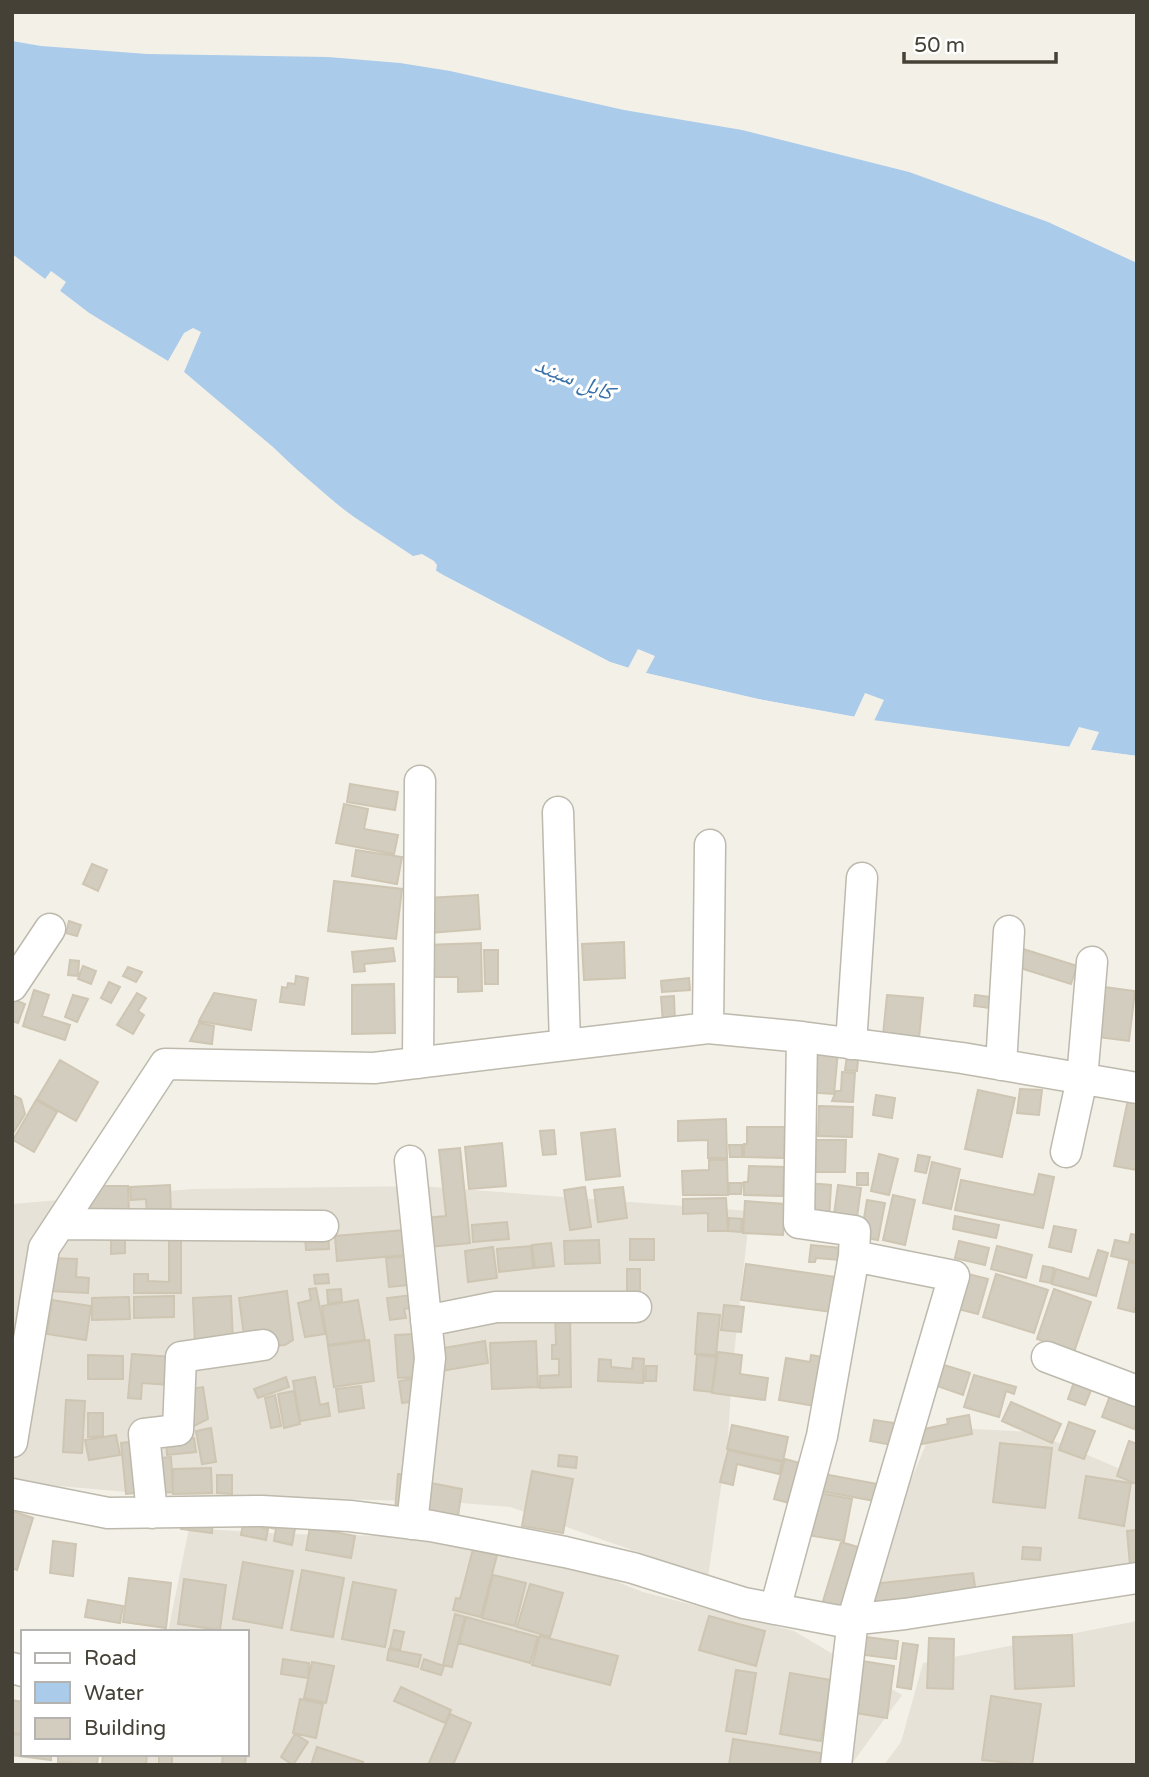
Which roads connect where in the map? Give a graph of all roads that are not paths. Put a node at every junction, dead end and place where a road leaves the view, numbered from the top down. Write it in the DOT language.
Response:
graph roads {
  1 [pos="420,781"];
  2 [pos="558,812"];
  3 [pos="710,845"];
  4 [pos="862,878"];
  5 [pos="50,929"];
  6 [pos="1009,931"];
  7 [pos="1092,962"];
  8 [pos="12,986"];
  9 [pos="708,1028"];
  10 [pos="802,1037"];
  11 [pos="851,1044"];
  12 [pos="565,1045"];
  13 [pos="418,1063"];
  14 [pos="1001,1065"];
  15 [pos="1082,1079"];
  16 [pos="1137,1088"];
  17 [pos="1066,1152"];
  18 [pos="410,1161"];
  19 [pos="60,1224"];
  20 [pos="323,1226"];
  21 [pos="854,1256"];
  22 [pos="636,1307"];
  23 [pos="426,1321"];
  24 [pos="263,1345"];
  25 [pos="1047,1357"];
  26 [pos="1137,1391"];
  27 [pos="12,1442"];
  28 [pos="12,1494"];
  29 [pos="152,1513"];
  30 [pos="412,1524"];
  31 [pos="1137,1578"];
  32 [pos="775,1609"];
  33 [pos="853,1619"];
  34 [pos="836,1765"];
  1 -- 13 [label="street"];
  2 -- 12 [label="street"];
  3 -- 9 [label="street"];
  4 -- 11 [label="street"];
  5 -- 8 [label="street"];
  6 -- 14 [label="street"];
  7 -- 15 [label="street"];
  9 -- 10 [label="street"];
  9 -- 12 [label="street"];
  10 -- 11 [label="street"];
  10 -- 21 [label="street"];
  11 -- 14 [label="street"];
  12 -- 13 [label="street"];
  13 -- 19 [label="street"];
  14 -- 15 [label="street"];
  15 -- 16 [label="street"];
  15 -- 17 [label="street"];
  18 -- 23 [label="street"];
  19 -- 20 [label="street"];
  19 -- 27 [label="street"];
  21 -- 32 [label="street"];
  21 -- 33 [label="street"];
  22 -- 23 [label="street"];
  23 -- 30 [label="street"];
  24 -- 29 [label="street"];
  25 -- 26 [label="street"];
  28 -- 29 [label="street"];
  29 -- 30 [label="street"];
  30 -- 32 [label="street"];
  31 -- 33 [label="street"];
  32 -- 33 [label="street"];
  33 -- 34 [label="street"];
}
